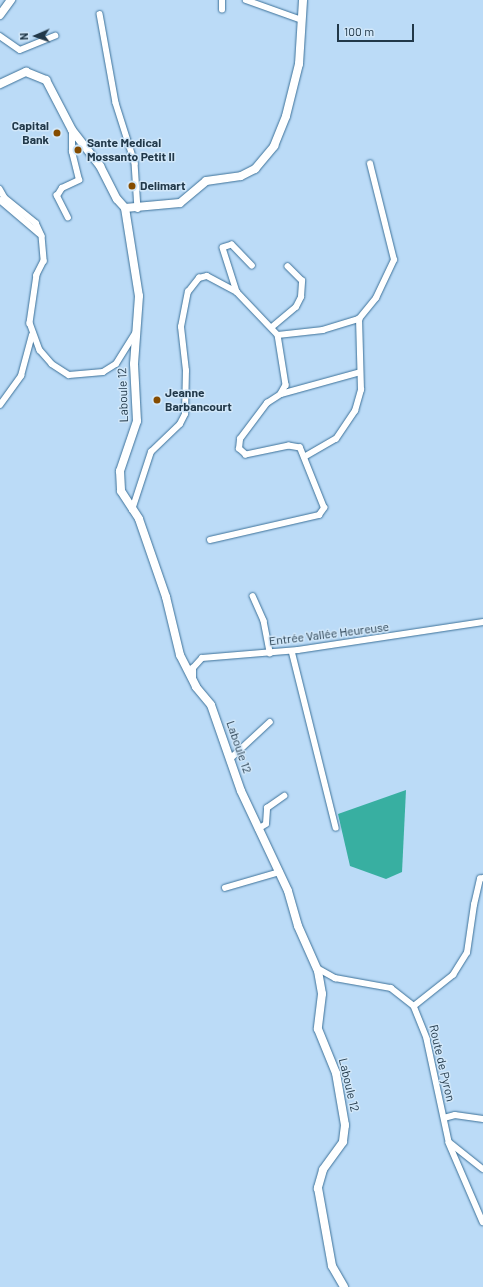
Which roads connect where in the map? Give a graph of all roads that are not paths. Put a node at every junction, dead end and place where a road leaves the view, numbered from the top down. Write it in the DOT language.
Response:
graph roads {
  1 [pos="11,0"];
  2 [pos="222,0"];
  3 [pos="246,0"];
  4 [pos="303,0"];
  5 [pos="222,10"];
  6 [pos="100,14"];
  7 [pos="0,15"];
  8 [pos="302,20"];
  9 [pos="0,36"];
  10 [pos="55,36"];
  11 [pos="0,84"];
  12 [pos="72,130"];
  13 [pos="370,164"];
  14 [pos="0,189"];
  15 [pos="0,200"];
  16 [pos="125,208"];
  17 [pos="138,209"];
  18 [pos="68,218"];
  19 [pos="42,236"];
  20 [pos="252,266"];
  21 [pos="288,267"];
  22 [pos="237,292"];
  23 [pos="358,319"];
  24 [pos="138,326"];
  25 [pos="272,327"];
  26 [pos="32,335"];
  27 [pos="278,335"];
  28 [pos="357,373"];
  29 [pos="281,394"];
  30 [pos="0,405"];
  31 [pos="306,456"];
  32 [pos="132,510"];
  33 [pos="210,540"];
  34 [pos="253,596"];
  35 [pos="483,622"];
  36 [pos="292,651"];
  37 [pos="270,653"];
  38 [pos="193,680"];
  39 [pos="270,722"];
  40 [pos="230,759"];
  41 [pos="284,796"];
  42 [pos="336,828"];
  43 [pos="258,829"];
  44 [pos="280,872"];
  45 [pos="483,878"];
  46 [pos="225,888"];
  47 [pos="317,968"];
  48 [pos="331,976"];
  49 [pos="322,983"];
  50 [pos="414,1006"];
  51 [pos="444,1118"];
  52 [pos="483,1119"];
  53 [pos="449,1142"];
  54 [pos="483,1169"];
  55 [pos="483,1222"];
  56 [pos="344,1287"];
  1 -- 7 [label="street"];
  2 -- 5 [label="street"];
  3 -- 8 [label="street"];
  4 -- 8 [label="street"];
  6 -- 17 [label="street"];
  8 -- 17 [label="street"];
  9 -- 10 [label="street"];
  11 -- 12 [label="street"];
  12 -- 16 [label="street"];
  12 -- 18 [label="street"];
  13 -- 23 [label="street"];
  14 -- 19 [label="street"];
  15 -- 19 [label="street"];
  16 -- 17 [label="street"];
  16 -- 24 [label="street, Laboule 12"];
  19 -- 26 [label="street"];
  20 -- 22 [label="street"];
  21 -- 25 [label="street"];
  22 -- 25 [label="street"];
  22 -- 32 [label="street"];
  23 -- 27 [label="street"];
  23 -- 28 [label="street"];
  24 -- 26 [label="street"];
  24 -- 32 [label="street, Laboule 12"];
  25 -- 27 [label="street"];
  26 -- 30 [label="street"];
  27 -- 29 [label="street"];
  28 -- 29 [label="street"];
  28 -- 31 [label="street"];
  29 -- 31 [label="street"];
  31 -- 33 [label="street"];
  32 -- 38 [label="street, Laboule 12"];
  34 -- 37 [label="street"];
  35 -- 36 [label="street, Entrée Vallée Heureuse"];
  36 -- 37 [label="street, Entrée Vallée Heureuse"];
  36 -- 42 [label="street"];
  37 -- 38 [label="street, Entrée Vallée Heureuse"];
  38 -- 40 [label="street, Laboule 12"];
  39 -- 40 [label="street"];
  40 -- 43 [label="street, Laboule 12"];
  41 -- 43 [label="street"];
  43 -- 44 [label="street, Laboule 12"];
  44 -- 46 [label="street"];
  44 -- 47 [label="street, Laboule 12"];
  45 -- 50 [label="street"];
  47 -- 48 [label="street"];
  47 -- 49 [label="street, Laboule 12"];
  48 -- 49 [label="street"];
  48 -- 50 [label="street"];
  49 -- 56 [label="street, Laboule 12"];
  50 -- 51 [label="street, Route de Pyron"];
  51 -- 52 [label="street"];
  51 -- 53 [label="street, Route de Pyron"];
  53 -- 54 [label="street"];
  53 -- 55 [label="street, Route de Pyron"];
}
